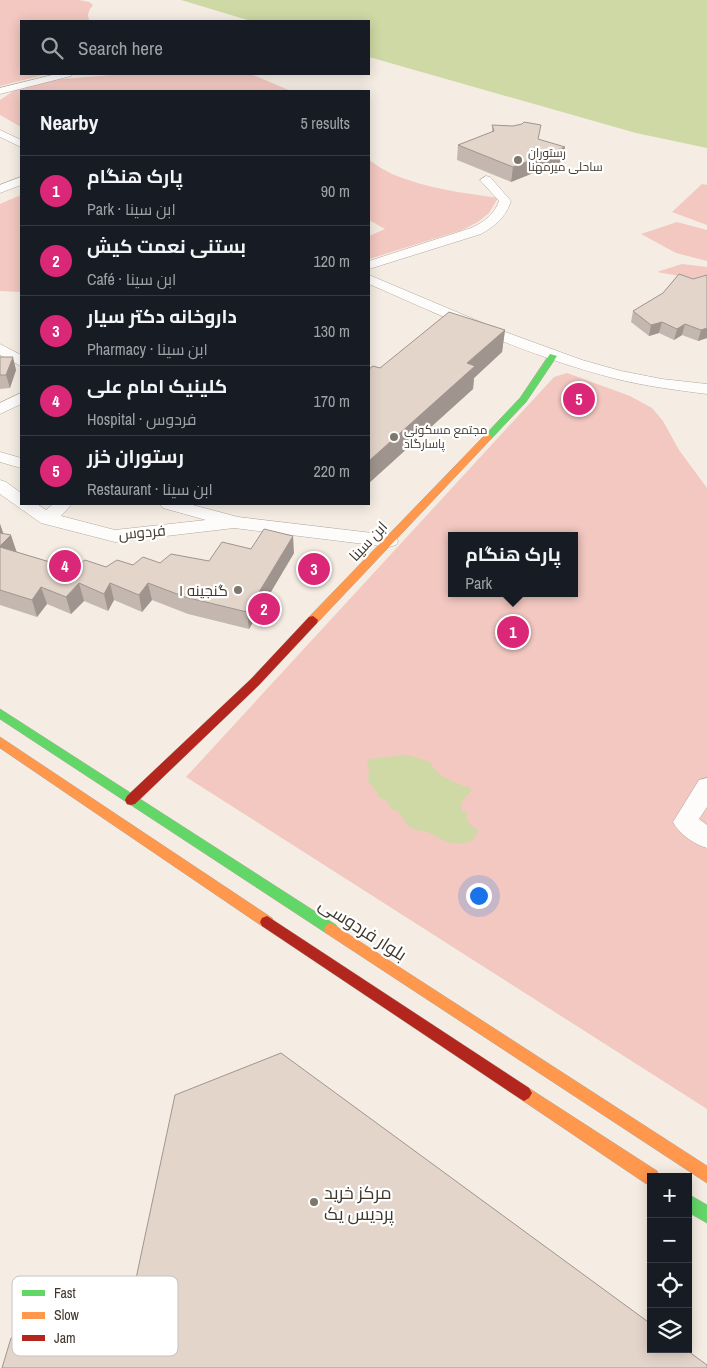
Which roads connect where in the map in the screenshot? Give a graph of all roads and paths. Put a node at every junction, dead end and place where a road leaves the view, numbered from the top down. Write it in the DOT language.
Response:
graph roads {
  1 [pos="60,75"];
  2 [pos="0,92"];
  3 [pos="0,133"];
  4 [pos="20,143"];
  5 [pos="486,180"];
  6 [pos="20,181"];
  7 [pos="0,189"];
  8 [pos="370,266"];
  9 [pos="370,279"];
  10 [pos="0,349"];
  11 [pos="553,356"];
  12 [pos="20,360"];
  13 [pos="707,389"];
  14 [pos="20,399"];
  15 [pos="0,409"];
  16 [pos="0,457"];
  17 [pos="20,463"];
  18 [pos="0,486"];
  19 [pos="20,500"];
  20 [pos="26,505"];
  21 [pos="62,505"];
  22 [pos="173,505"];
  23 [pos="47,520"];
  24 [pos="238,523"];
  25 [pos="389,540"];
  26 [pos="0,713"];
  27 [pos="3,747"];
  28 [pos="707,787"];
  29 [pos="131,800"];
  30 [pos="110,818"];
  31 [pos="707,838"];
  32 [pos="647,1174"];
  33 [pos="707,1175"];
  34 [pos="692,1205"];
  35 [pos="707,1215"];
  1 -- 2 [label="street"];
  3 -- 4 [label="street"];
  5 -- 8 [label="street"];
  6 -- 7 [label="street"];
  9 -- 11 [label="street"];
  10 -- 12 [label="street"];
  11 -- 13 [label="street"];
  11 -- 25 [label="main road, ابن سینا"];
  14 -- 15 [label="street"];
  16 -- 17 [label="street"];
  18 -- 19 [label="street"];
  20 -- 23 [label="street, فردوس"];
  21 -- 23 [label="street"];
  22 -- 24 [label="street, فردوس"];
  23 -- 24 [label="street, فردوس"];
  24 -- 25 [label="street, فردوس"];
  25 -- 29 [label="main road, ابن سینا"];
  26 -- 29 [label="main road, بلوار فردوسی"];
  27 -- 30 [label="main road"];
  28 -- 31 [label="street"];
  29 -- 30 [label="main road, ابن سینا"];
  29 -- 33 [label="main road, بلوار فردوسی"];
  30 -- 32 [label="main road"];
  34 -- 35 [label="main road"];
}
